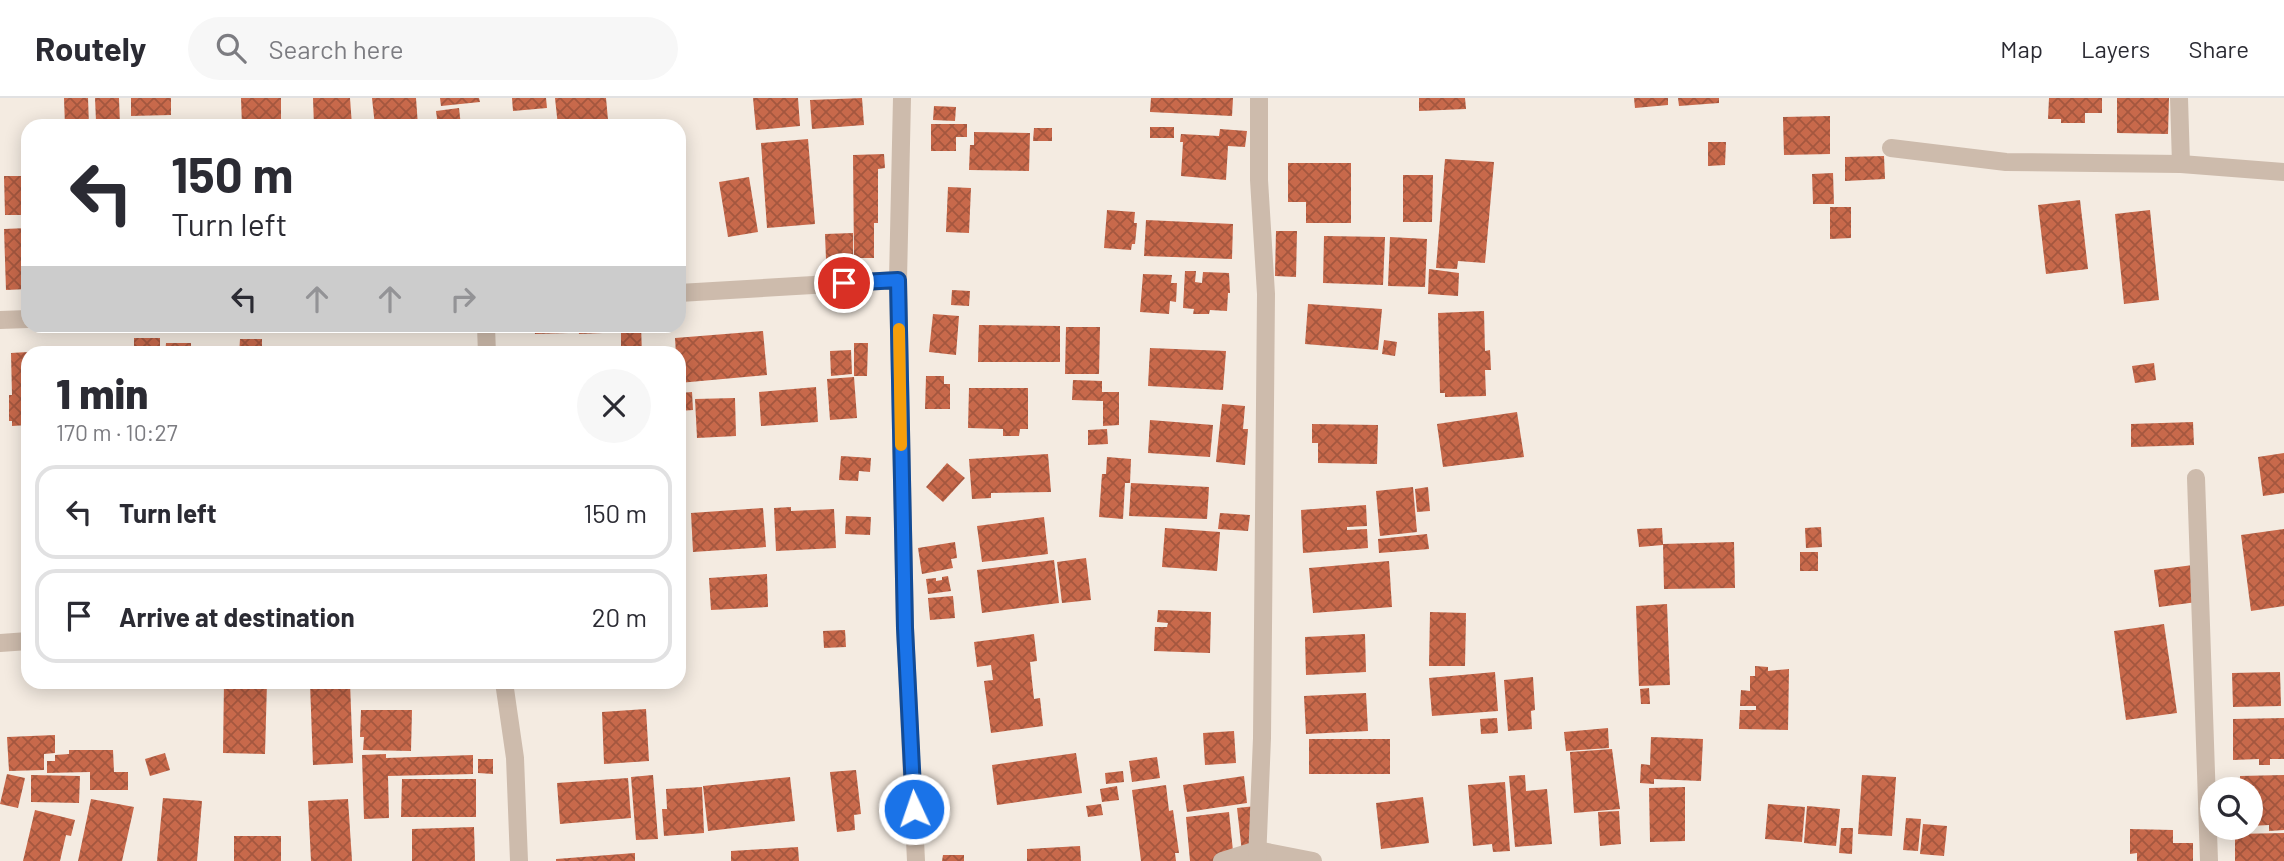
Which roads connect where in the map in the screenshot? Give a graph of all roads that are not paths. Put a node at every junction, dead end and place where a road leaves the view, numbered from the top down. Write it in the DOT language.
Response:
graph roads {
  1 [pos="902,98"];
  2 [pos="1259,98"];
  3 [pos="2179,98"];
  4 [pos="1891,148"];
  5 [pos="2181,164"];
  6 [pos="2284,172"];
  7 [pos="898,280"];
  8 [pos="686,293"];
  9 [pos="21,318"];
  10 [pos="0,320"];
  11 [pos="2196,478"];
  12 [pos="21,642"];
  13 [pos="0,643"];
  14 [pos="505,689"];
  15 [pos="1257,855"];
  16 [pos="519,861"];
  17 [pos="916,861"];
  18 [pos="1223,861"];
  19 [pos="1314,861"];
  20 [pos="2209,861"];
  1 -- 7 [label="street"];
  2 -- 15 [label="street"];
  3 -- 5 [label="street"];
  4 -- 5 [label="street"];
  5 -- 6 [label="street"];
  7 -- 8 [label="street"];
  7 -- 17 [label="street"];
  9 -- 10 [label="street"];
  11 -- 20 [label="street"];
  12 -- 13 [label="street"];
  14 -- 16 [label="street"];
  15 -- 18 [label="street"];
  15 -- 19 [label="street"];
}
